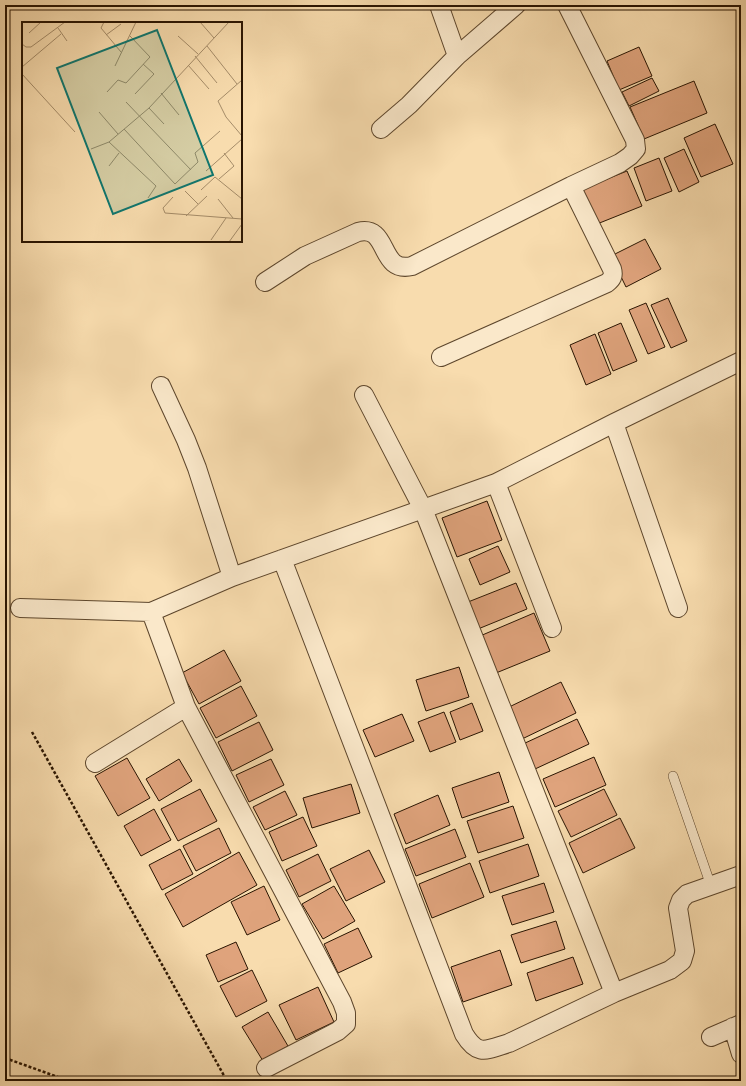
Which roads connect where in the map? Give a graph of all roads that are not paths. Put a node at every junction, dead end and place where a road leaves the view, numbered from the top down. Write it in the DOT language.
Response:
graph roads {
  1 [pos="439,5"];
  2 [pos="516,5"];
  3 [pos="567,5"];
  4 [pos="457,56"];
  5 [pos="381,129"];
  6 [pos="571,186"];
  7 [pos="265,282"];
  8 [pos="441,357"];
  9 [pos="741,361"];
  10 [pos="161,386"];
  11 [pos="364,395"];
  12 [pos="614,423"];
  13 [pos="496,483"];
  14 [pos="423,509"];
  15 [pos="282,560"];
  16 [pos="232,577"];
  17 [pos="20,608"];
  18 [pos="678,608"];
  19 [pos="151,612"];
  20 [pos="552,628"];
  21 [pos="186,707"];
  22 [pos="95,763"];
  23 [pos="673,776"];
  24 [pos="741,875"];
  25 [pos="711,886"];
  26 [pos="614,993"];
  27 [pos="737,1026"];
  28 [pos="711,1037"];
  29 [pos="741,1054"];
  30 [pos="266,1068"];
  1 -- 4 [label="street"];
  2 -- 4 [label="street"];
  3 -- 6 [label="street"];
  4 -- 5 [label="street"];
  6 -- 7 [label="street"];
  6 -- 8 [label="street"];
  9 -- 12 [label="street"];
  10 -- 16 [label="street"];
  11 -- 14 [label="street"];
  12 -- 13 [label="street"];
  12 -- 18 [label="street"];
  13 -- 14 [label="street"];
  13 -- 20 [label="street"];
  14 -- 15 [label="street"];
  14 -- 26 [label="street"];
  15 -- 16 [label="street"];
  15 -- 26 [label="street"];
  16 -- 19 [label="street"];
  17 -- 19 [label="street"];
  19 -- 21 [label="street"];
  21 -- 22 [label="street"];
  21 -- 30 [label="street"];
  23 -- 25 [label="lane"];
  24 -- 25 [label="street"];
  25 -- 26 [label="street"];
  27 -- 28 [label="street"];
  27 -- 29 [label="street"];
}
